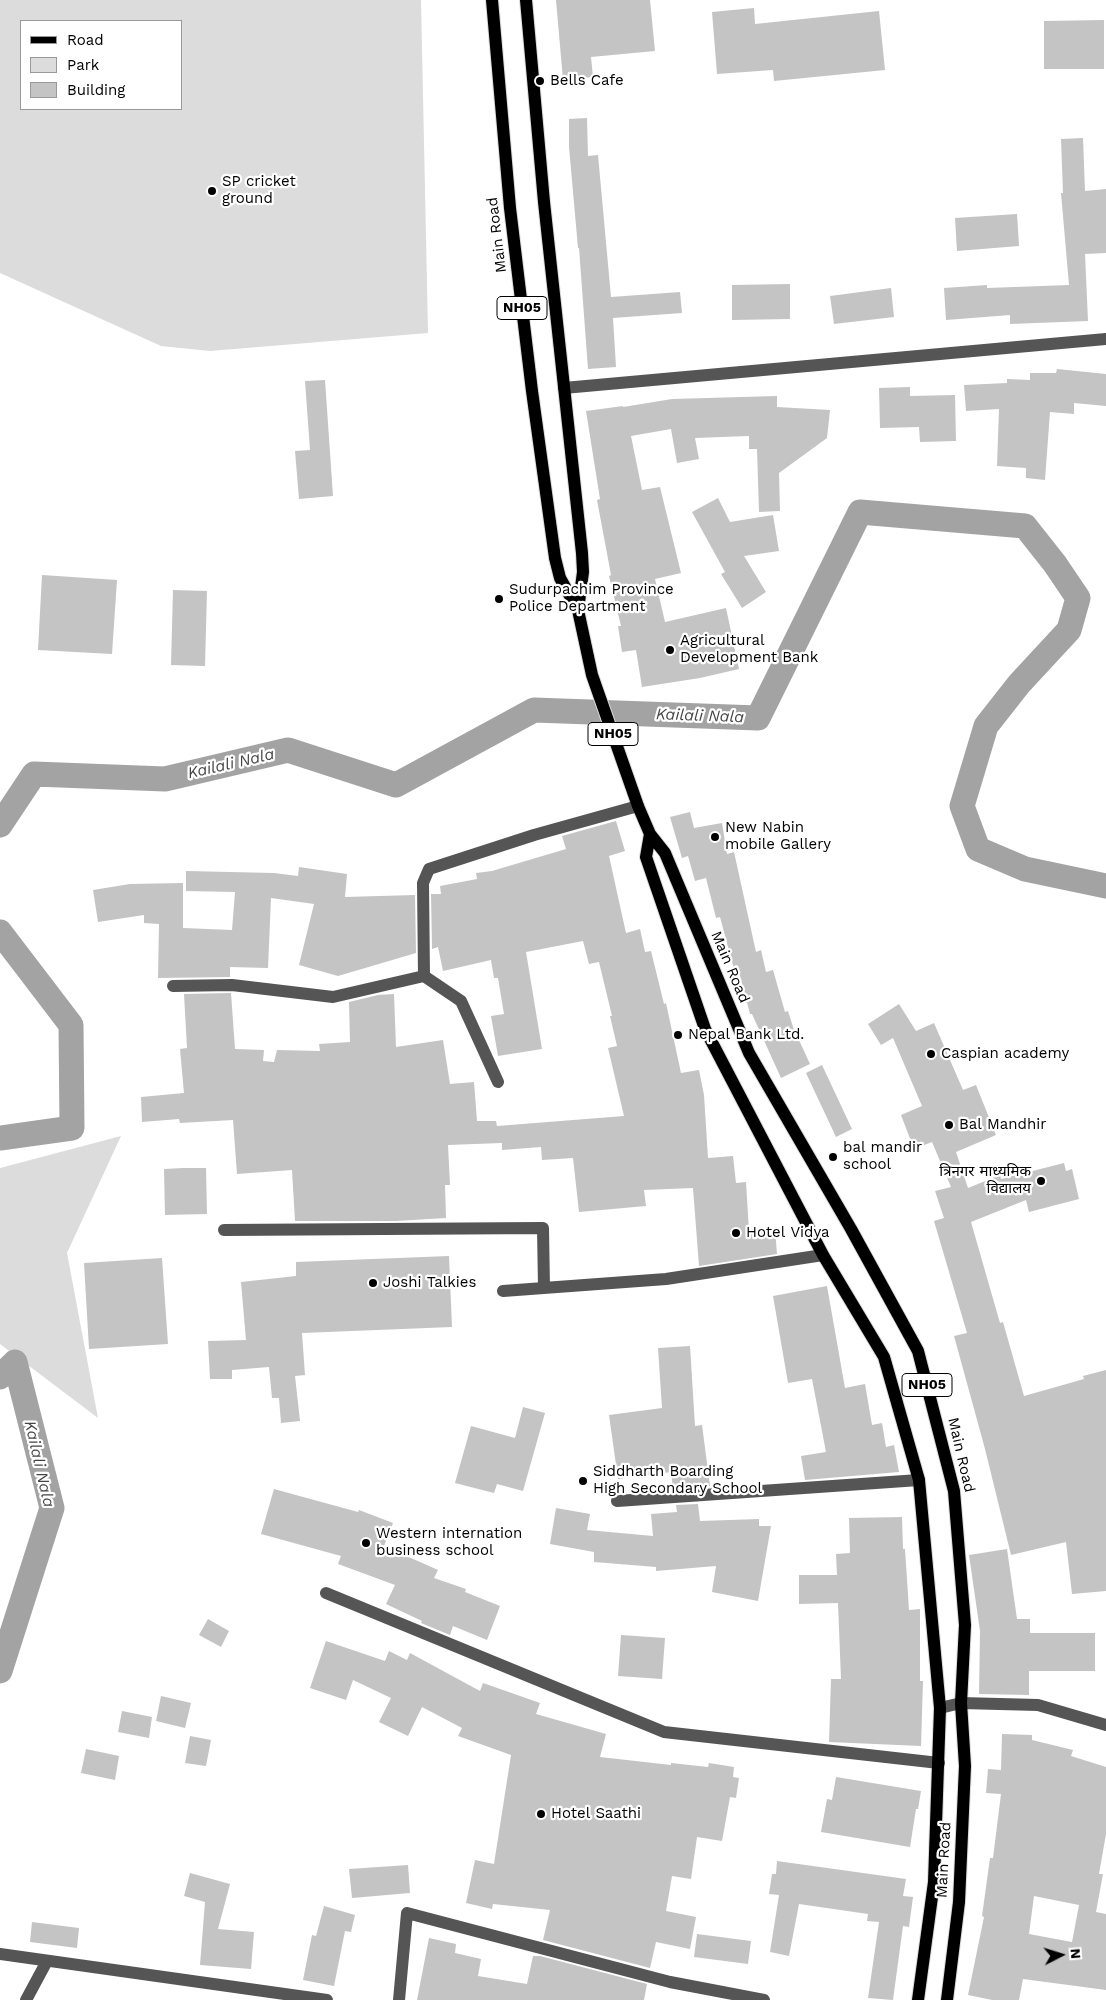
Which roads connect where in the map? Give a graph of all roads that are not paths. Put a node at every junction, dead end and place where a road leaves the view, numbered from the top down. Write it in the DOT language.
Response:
graph roads {
  1 [pos="492,0"];
  2 [pos="526,0"];
  3 [pos="1106,338"];
  4 [pos="564,388"];
  5 [pos="578,610"];
  6 [pos="636,800"];
  7 [pos="650,834"];
  8 [pos="424,976"];
  9 [pos="173,986"];
  10 [pos="498,1082"];
  11 [pos="224,1230"];
  12 [pos="823,1255"];
  13 [pos="544,1288"];
  14 [pos="503,1291"];
  15 [pos="919,1480"];
  16 [pos="617,1500"];
  17 [pos="326,1593"];
  18 [pos="962,1703"];
  19 [pos="940,1708"];
  20 [pos="1106,1725"];
  21 [pos="939,1763"];
  22 [pos="0,1954"];
  23 [pos="47,1960"];
  24 [pos="240,1994"];
  25 [pos="26,2000"];
  26 [pos="327,2000"];
  27 [pos="399,2000"];
  28 [pos="764,2000"];
  29 [pos="918,2000"];
  30 [pos="947,2000"];
  1 -- 5 [label="main road, Main Road / NH05"];
  2 -- 4 [label="main road, Main Road / NH05"];
  3 -- 4 [label="street"];
  4 -- 5 [label="main road, Main Road / NH05"];
  5 -- 6 [label="main road, Main Road / NH05"];
  6 -- 7 [label="main road, Main Road / NH05"];
  6 -- 8 [label="street"];
  7 -- 12 [label="main road, Main Road / NH05"];
  7 -- 18 [label="main road, Main Road / NH05"];
  8 -- 9 [label="street"];
  8 -- 10 [label="street"];
  11 -- 13 [label="street"];
  12 -- 13 [label="street"];
  12 -- 15 [label="main road, Main Road / NH05"];
  13 -- 14 [label="street"];
  15 -- 16 [label="street"];
  15 -- 19 [label="main road, Main Road / NH05"];
  17 -- 21 [label="street"];
  18 -- 19 [label="street"];
  18 -- 20 [label="street"];
  18 -- 30 [label="main road, Main Road / NH05"];
  19 -- 21 [label="main road, Main Road / NH05"];
  21 -- 29 [label="main road, Main Road / NH05"];
  22 -- 23 [label="street"];
  23 -- 24 [label="street"];
  23 -- 25 [label="street"];
  24 -- 26 [label="street"];
  27 -- 28 [label="street"];
}
